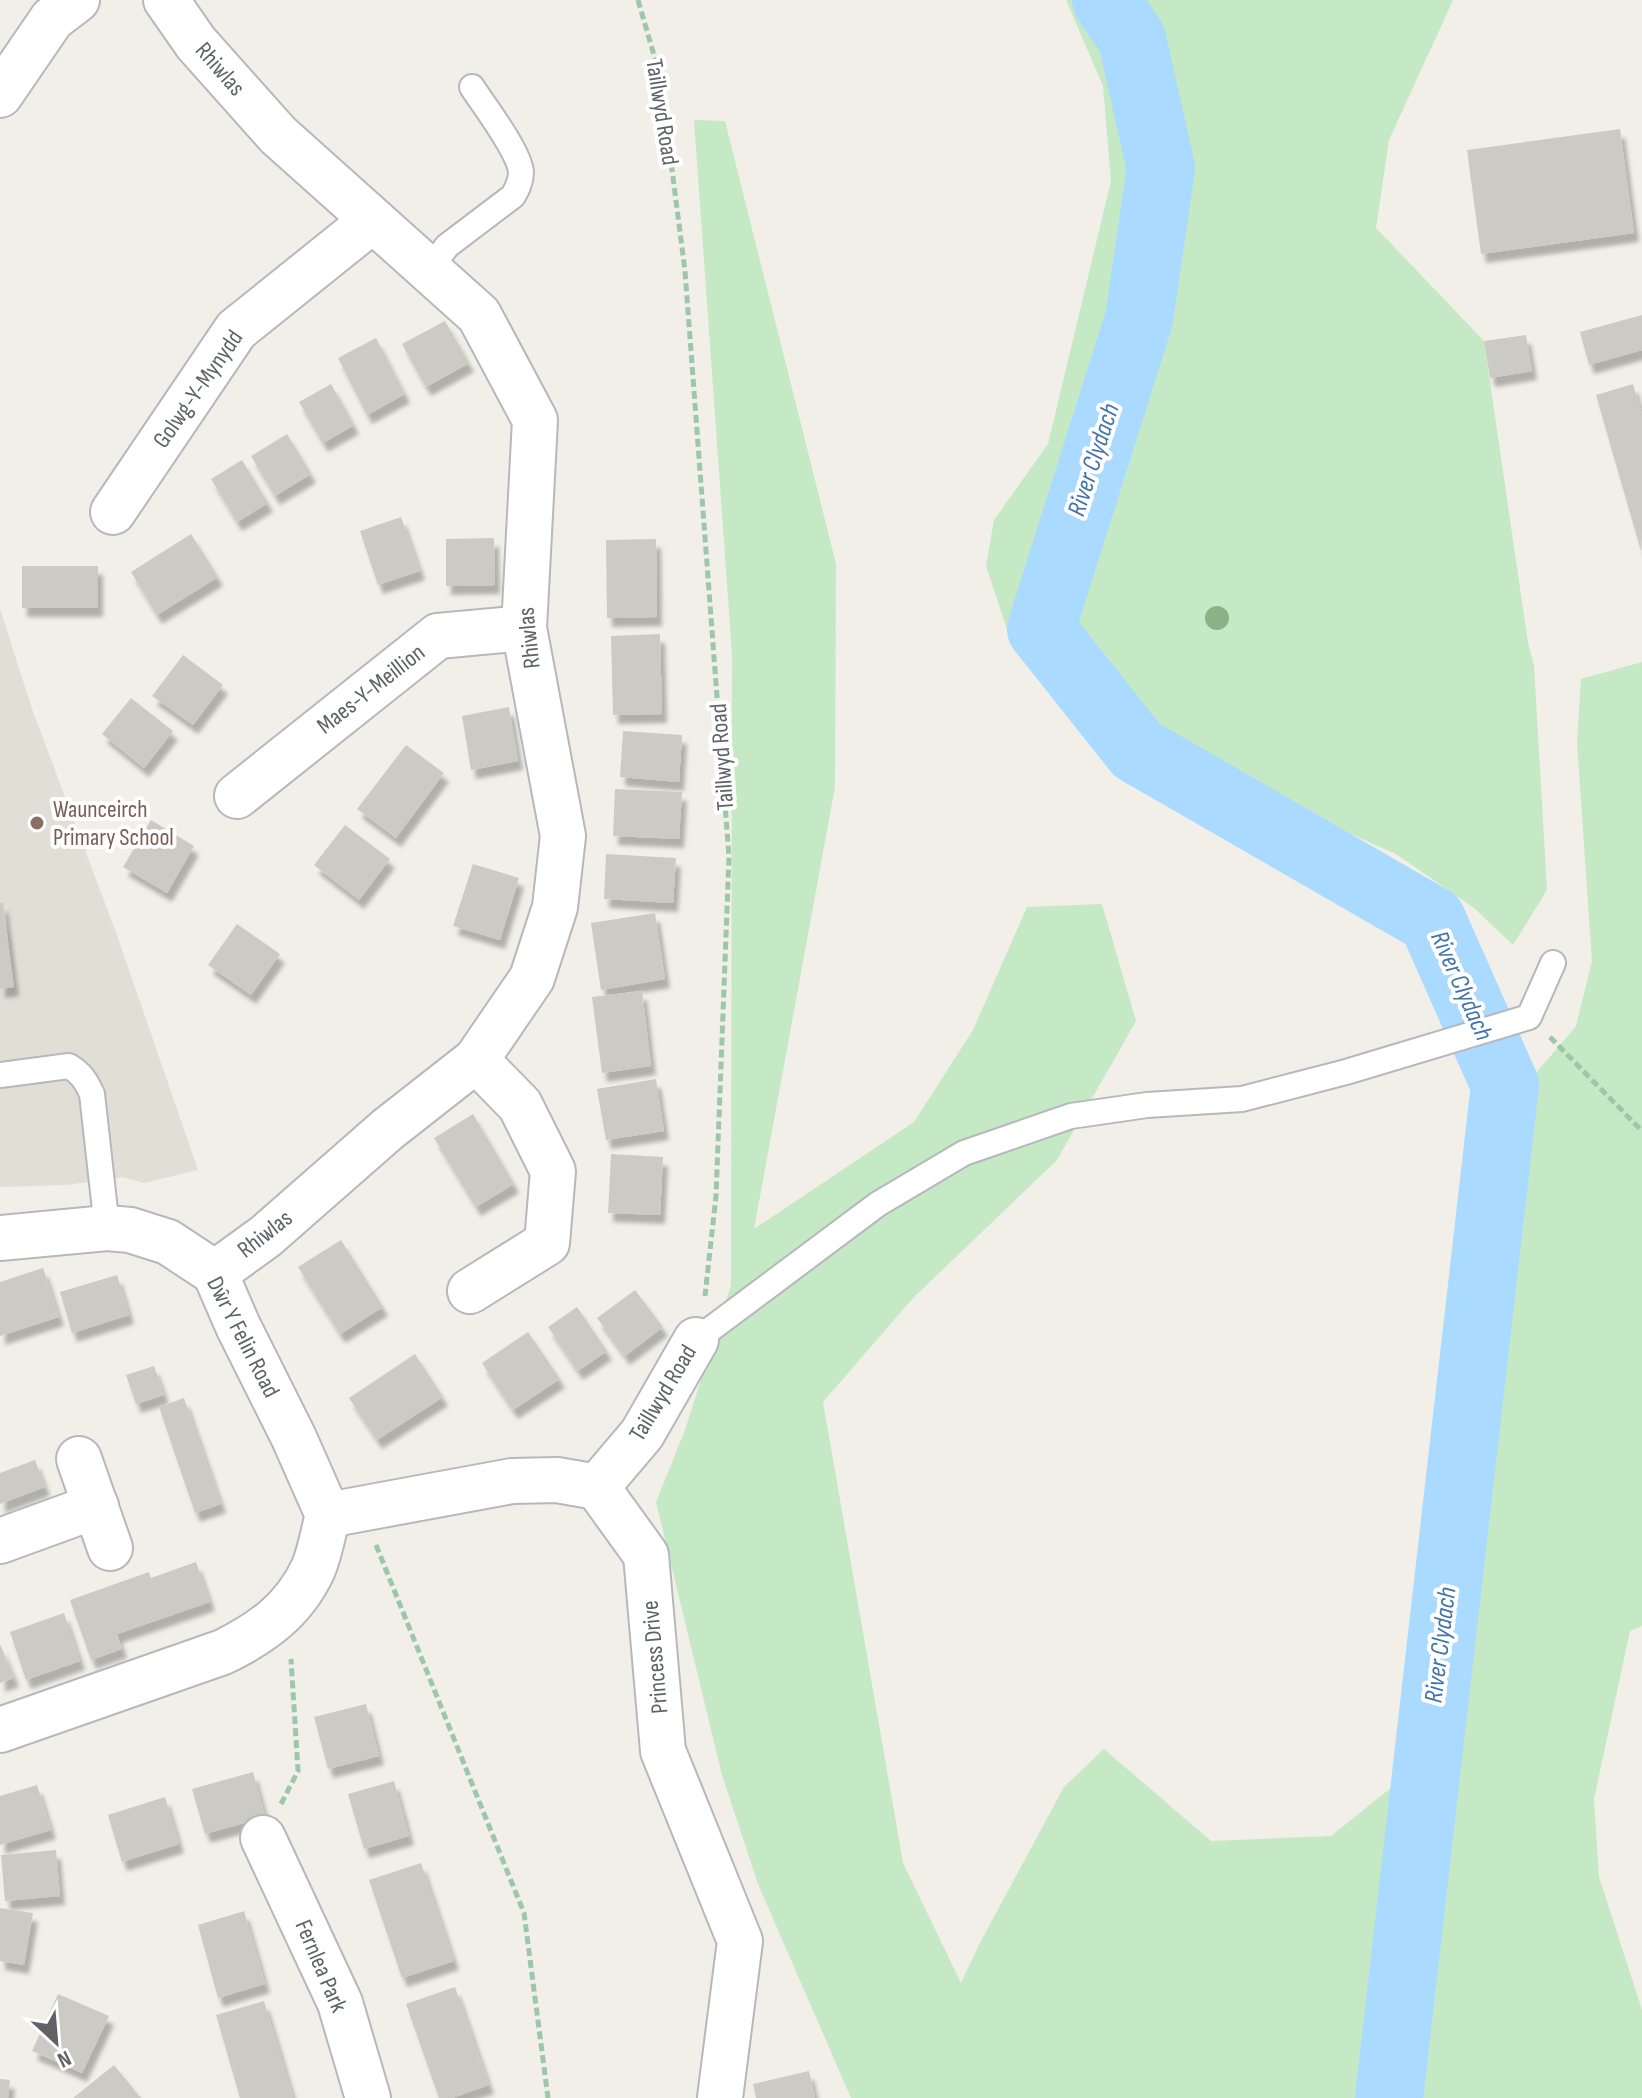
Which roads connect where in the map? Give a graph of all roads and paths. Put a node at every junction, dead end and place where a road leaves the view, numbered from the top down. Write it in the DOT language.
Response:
graph roads {
  1 [pos="77,0"];
  2 [pos="166,0"];
  3 [pos="638,0"];
  4 [pos="472,87"];
  5 [pos="0,95"];
  6 [pos="373,220"];
  7 [pos="429,270"];
  8 [pos="113,512"];
  9 [pos="524,628"];
  10 [pos="237,796"];
  11 [pos="1553,963"];
  12 [pos="1529,1017"];
  13 [pos="476,1060"];
  14 [pos="0,1075"];
  15 [pos="1642,1131"];
  16 [pos="107,1228"];
  17 [pos="0,1238"];
  18 [pos="215,1273"];
  19 [pos="470,1291"];
  20 [pos="696,1340"];
  21 [pos="79,1459"];
  22 [pos="597,1487"];
  23 [pos="96,1506"];
  24 [pos="345,1513"];
  25 [pos="0,1541"];
  26 [pos="110,1548"];
  27 [pos="288,1610"];
  28 [pos="0,1730"];
  29 [pos="263,1838"];
  30 [pos="368,2098"];
  31 [pos="548,2098"];
  32 [pos="720,2098"];
  1 -- 5 [label="street"];
  2 -- 6 [label="street, Rhiwlas"];
  3 -- 20 [label="path, Taillwyd Road"];
  4 -- 7 [label="lane"];
  6 -- 7 [label="street, Rhiwlas"];
  6 -- 8 [label="street, Golwg-Y-Mynydd"];
  7 -- 9 [label="street, Rhiwlas"];
  9 -- 10 [label="street, Maes-Y-Meillion"];
  9 -- 13 [label="street, Rhiwlas"];
  11 -- 12 [label="lane"];
  12 -- 15 [label="path"];
  12 -- 20 [label="lane"];
  13 -- 18 [label="street, Rhiwlas"];
  13 -- 19 [label="street"];
  14 -- 16 [label="lane"];
  16 -- 17 [label="street, Dŵr Y Felin Road"];
  16 -- 18 [label="street, Dŵr Y Felin Road"];
  18 -- 24 [label="street, Dŵr Y Felin Road"];
  20 -- 22 [label="street, Taillwyd Road"];
  21 -- 23 [label="street"];
  22 -- 24 [label="street"];
  22 -- 32 [label="street, Princess Drive"];
  23 -- 25 [label="street"];
  23 -- 26 [label="street"];
  24 -- 27 [label="street"];
  24 -- 31 [label="path"];
  27 -- 28 [label="street"];
  27 -- 29 [label="path"];
  29 -- 30 [label="street, Fernlea Park"];
}
